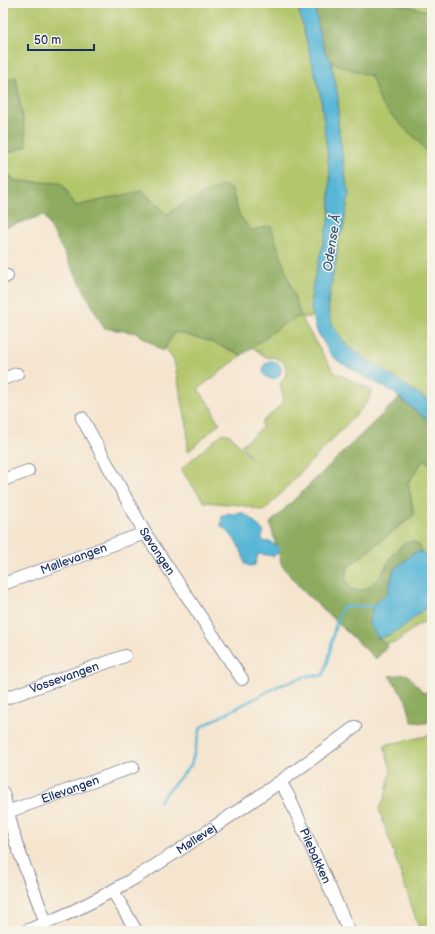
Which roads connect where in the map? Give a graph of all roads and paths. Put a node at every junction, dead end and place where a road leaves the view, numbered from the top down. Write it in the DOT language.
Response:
graph roads {
  1 [pos="17,374"];
  2 [pos="3,379"];
  3 [pos="82,418"];
  4 [pos="28,471"];
  5 [pos="3,480"];
  6 [pos="145,533"];
  7 [pos="3,584"];
  8 [pos="125,656"];
  9 [pos="242,679"];
  10 [pos="3,699"];
  11 [pos="355,727"];
  12 [pos="133,767"];
  13 [pos="280,782"];
  14 [pos="3,793"];
  15 [pos="7,812"];
  16 [pos="113,891"];
  17 [pos="46,924"];
  18 [pos="26,931"];
  19 [pos="136,931"];
  20 [pos="349,931"];
  1 -- 2 [label="street"];
  3 -- 6 [label="street, Søvangen"];
  4 -- 5 [label="street"];
  6 -- 7 [label="street, Møllevangen"];
  6 -- 9 [label="street, Søvangen"];
  8 -- 10 [label="street, Vossevangen"];
  11 -- 13 [label="street, Møllevej"];
  12 -- 15 [label="street, Ellevangen"];
  13 -- 16 [label="street, Møllevej"];
  13 -- 20 [label="street, Pilebakken"];
  14 -- 15 [label="street"];
  15 -- 17 [label="street"];
  16 -- 17 [label="street, Møllevej"];
  16 -- 19 [label="street"];
  17 -- 18 [label="street, Møllevej"];
}
